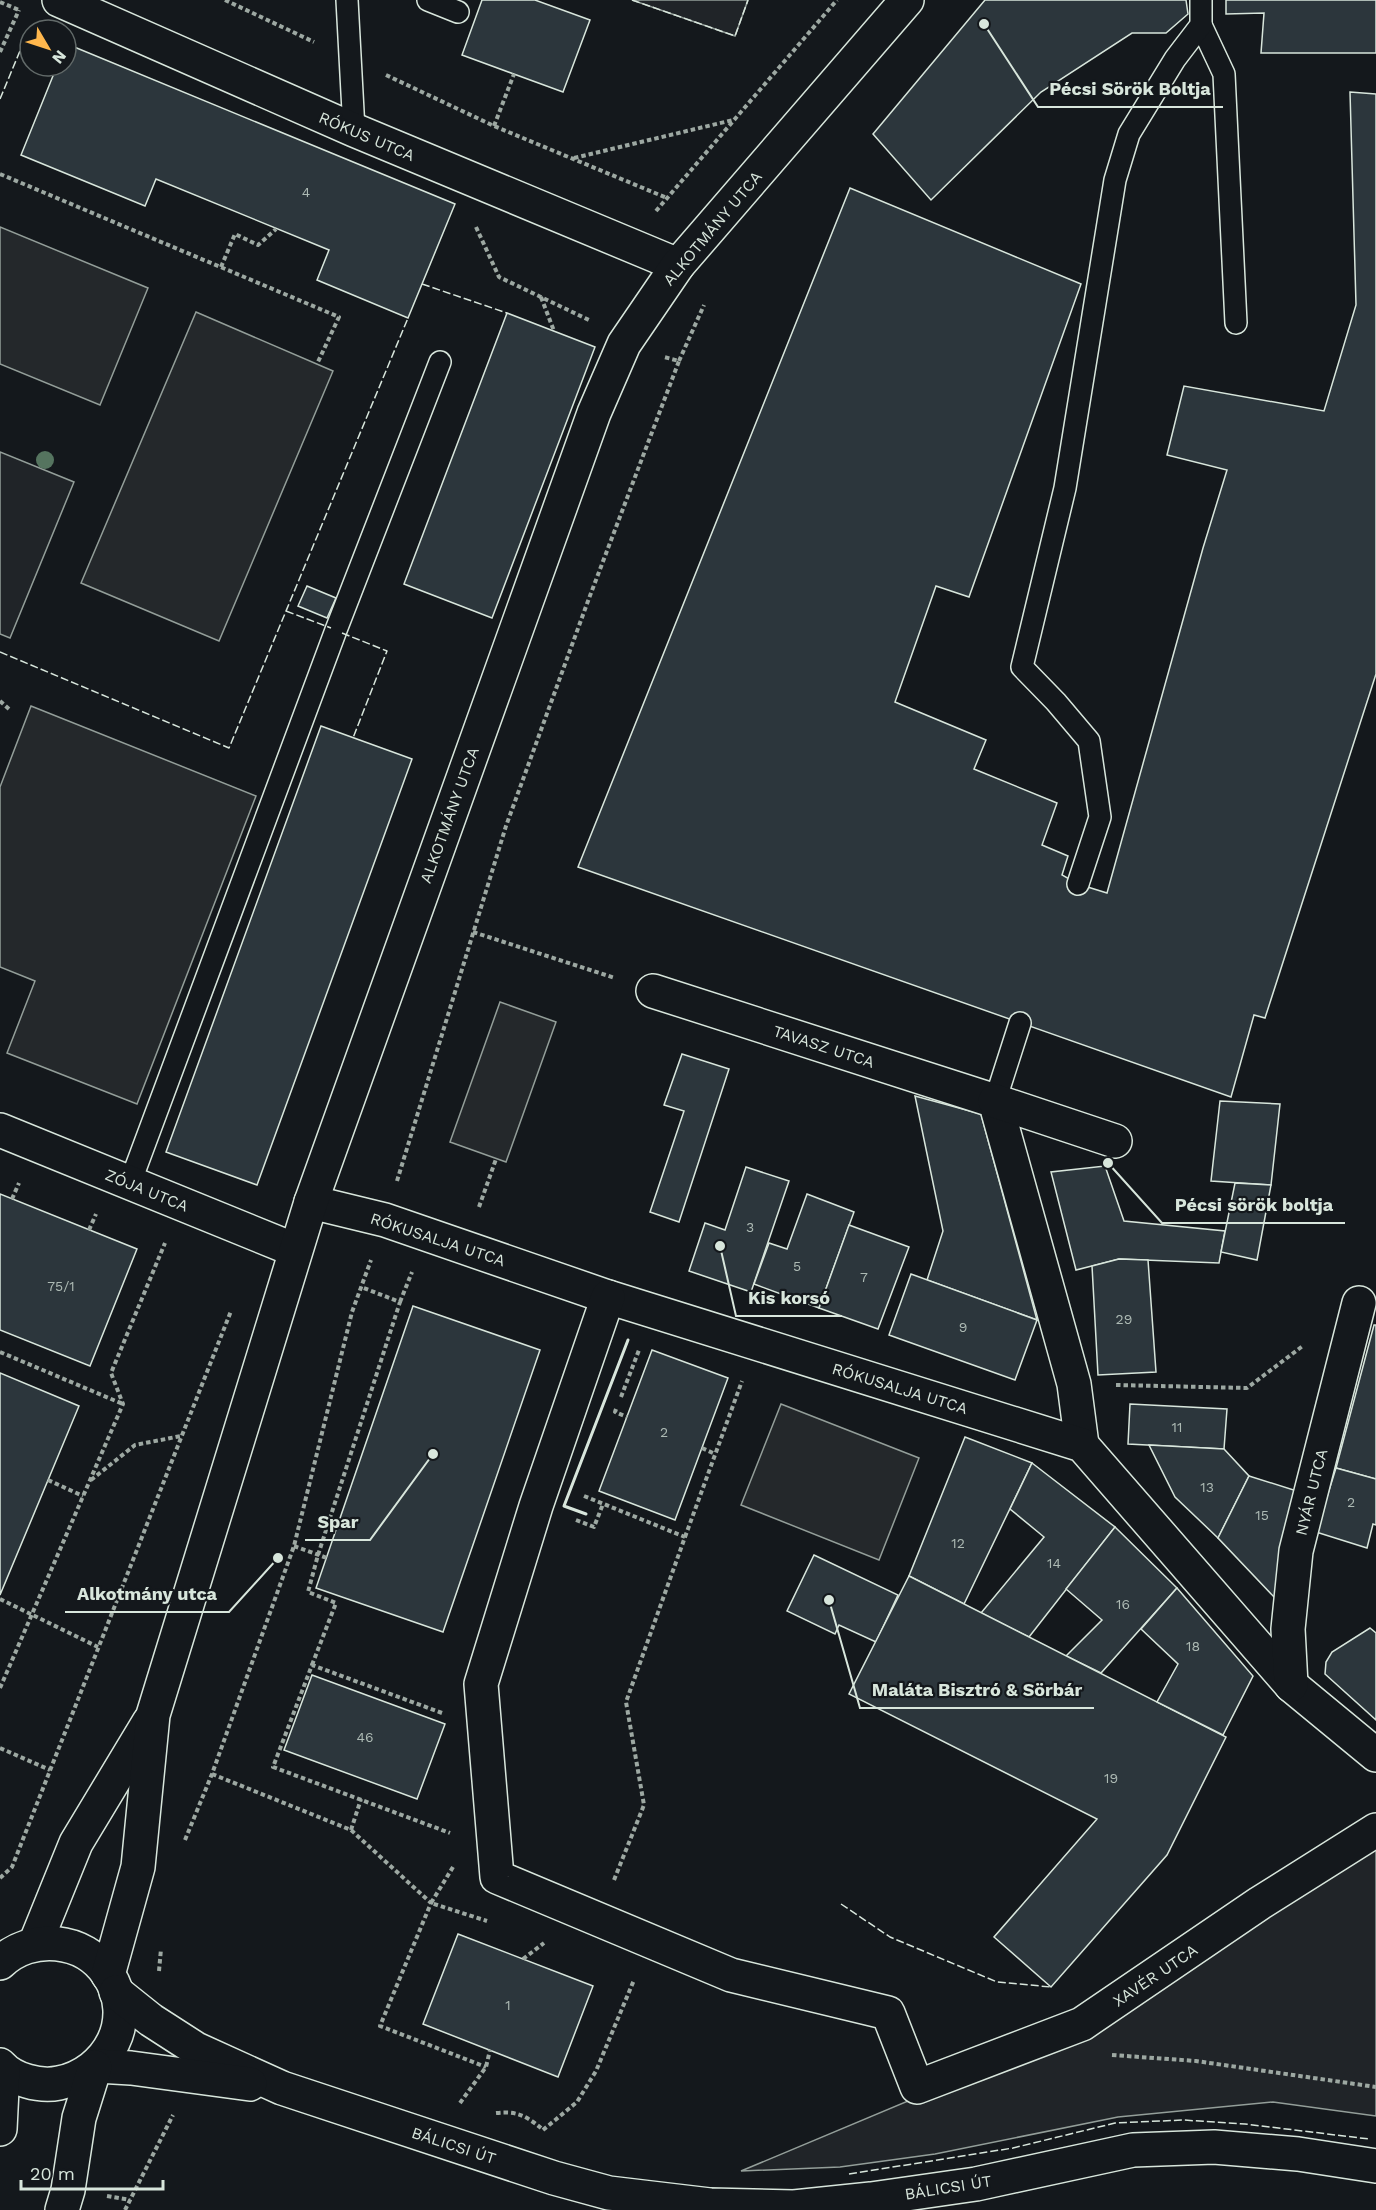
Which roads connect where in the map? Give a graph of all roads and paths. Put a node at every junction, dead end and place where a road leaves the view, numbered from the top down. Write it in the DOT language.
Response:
graph roads {
  1 [pos="20,0"];
  2 [pos="59,0"];
  3 [pos="225,0"];
  4 [pos="347,0"];
  5 [pos="428,0"];
  6 [pos="837,0"];
  7 [pos="907,0"];
  8 [pos="1201,0"];
  9 [pos="100,10"];
  10 [pos="458,12"];
  11 [pos="1201,25"];
  12 [pos="0,52"];
  13 [pos="350,58"];
  14 [pos="514,74"];
  15 [pos="734,120"];
  16 [pos="494,126"];
  17 [pos="354,130"];
  18 [pos="573,159"];
  19 [pos="0,174"];
  20 [pos="667,198"];
  21 [pos="475,226"];
  22 [pos="276,229"];
  23 [pos="628,244"];
  24 [pos="678,265"];
  25 [pos="221,267"];
  26 [pos="541,297"];
  27 [pos="1236,323"];
  28 [pos="554,331"];
  29 [pos="624,345"];
  30 [pos="440,362"];
  31 [pos="317,364"];
  32 [pos="0,701"];
  33 [pos="9,708"];
  34 [pos="1078,884"];
  35 [pos="473,932"];
  36 [pos="653,991"];
  37 [pos="1020,1023"];
  38 [pos="995,1101"];
  39 [pos="0,1130"];
  40 [pos="1114,1141"];
  41 [pos="496,1159"];
  42 [pos="22,1178"];
  43 [pos="130,1183"];
  44 [pos="12,1199"];
  45 [pos="311,1202"];
  46 [pos="479,1207"];
  47 [pos="99,1209"];
  48 [pos="385,1220"];
  49 [pos="89,1230"];
  50 [pos="168,1238"];
  51 [pos="295,1250"];
  52 [pos="414,1267"];
  53 [pos="361,1287"];
  54 [pos="608,1297"];
  55 [pos="400,1302"];
  56 [pos="1359,1303"];
  57 [pos="0,1352"];
  58 [pos="634,1363"];
  59 [pos="744,1375"];
  60 [pos="1074,1384"];
  61 [pos="123,1404"];
  62 [pos="627,1417"];
  63 [pos="182,1436"];
  64 [pos="1082,1445"];
  65 [pos="702,1448"];
  66 [pos="715,1454"];
  67 [pos="48,1480"];
  68 [pos="90,1481"];
  69 [pos="83,1496"];
  70 [pos="584,1497"];
  71 [pos="603,1504"];
  72 [pos="566,1517"];
  73 [pos="685,1537"];
  74 [pos="294,1546"];
  75 [pos="318,1555"];
  76 [pos="327,1558"];
  77 [pos="0,1599"];
  78 [pos="32,1614"];
  79 [pos="99,1647"];
  80 [pos="312,1665"];
  81 [pos="1291,1685"];
  82 [pos="0,1688"];
  83 [pos="153,1715"];
  84 [pos="0,1748"];
  85 [pos="1376,1755"];
  86 [pos="50,1770"];
  87 [pos="212,1774"];
  88 [pos="361,1799"];
  89 [pos="351,1830"];
  90 [pos="1376,1830"];
  91 [pos="610,1891"];
  92 [pos="547,1941"];
  93 [pos="11,1954"];
  94 [pos="523,1959"];
  95 [pos="635,1979"];
  96 [pos="112,1983"];
  97 [pos="1051,2036"];
  98 [pos="490,2050"];
  99 [pos="96,2066"];
  100 [pos="2,2067"];
  101 [pos="486,2067"];
  102 [pos="1376,2087"];
  103 [pos="282,2088"];
  104 [pos="459,2104"];
  105 [pos="0,2129"];
  106 [pos="543,2130"];
  107 [pos="160,2143"];
  108 [pos="1376,2166"];
  109 [pos="62,2210"];
  110 [pos="125,2210"];
  1 -- 12 [label="path"];
  2 -- 9 [label="street, RÓKUS UTCA"];
  3 -- 13 [label="path"];
  4 -- 13 [label="lane"];
  5 -- 10 [label="lane"];
  6 -- 15 [label="path"];
  7 -- 24 [label="street, ALKOTMÁNY UTCA"];
  8 -- 11 [label="lane"];
  9 -- 17 [label="street, RÓKUS UTCA"];
  11 -- 27 [label="lane"];
  11 -- 34 [label="lane"];
  13 -- 16 [label="path"];
  13 -- 17 [label="lane"];
  14 -- 16 [label="path"];
  15 -- 18 [label="path"];
  15 -- 20 [label="path"];
  16 -- 18 [label="path"];
  17 -- 23 [label="street, RÓKUS UTCA"];
  18 -- 20 [label="path"];
  19 -- 25 [label="path"];
  20 -- 23 [label="path"];
  21 -- 26 [label="path"];
  22 -- 25 [label="path"];
  23 -- 24 [label="street, RÓKUS UTCA"];
  24 -- 29 [label="street, ALKOTMÁNY UTCA"];
  25 -- 31 [label="path"];
  26 -- 28 [label="path"];
  26 -- 29 [label="path"];
  29 -- 35 [label="path"];
  29 -- 45 [label="street, ALKOTMÁNY UTCA"];
  30 -- 43 [label="lane"];
  32 -- 33 [label="path"];
  35 -- 36 [label="path"];
  35 -- 48 [label="path"];
  36 -- 38 [label="street, TAVASZ UTCA"];
  37 -- 38 [label="lane"];
  38 -- 40 [label="street, TAVASZ UTCA"];
  38 -- 60 [label="street"];
  39 -- 43 [label="street, ZÓJA UTCA"];
  41 -- 46 [label="path"];
  42 -- 44 [label="path"];
  43 -- 51 [label="street, ZÓJA UTCA"];
  45 -- 48 [label="street, RÓKUSALJA UTCA"];
  45 -- 51 [label="street, ALKOTMÁNY UTCA"];
  47 -- 49 [label="path"];
  48 -- 54 [label="street, RÓKUSALJA UTCA"];
  50 -- 61 [label="path"];
  51 -- 83 [label="street, ALKOTMÁNY UTCA"];
  52 -- 55 [label="path"];
  53 -- 55 [label="path"];
  54 -- 64 [label="street, RÓKUSALJA UTCA"];
  54 -- 97 [label="street, XAVÉR UTCA"];
  55 -- 75 [label="path"];
  56 -- 60 [label="path"];
  56 -- 81 [label="street, NYÁR UTCA"];
  57 -- 61 [label="path"];
  58 -- 62 [label="path"];
  59 -- 66 [label="path"];
  60 -- 64 [label="street"];
  61 -- 68 [label="path"];
  63 -- 68 [label="path"];
  64 -- 81 [label="street"];
  65 -- 66 [label="path"];
  66 -- 73 [label="path"];
  67 -- 69 [label="path"];
  68 -- 69 [label="path"];
  69 -- 78 [label="path"];
  70 -- 71 [label="path"];
  71 -- 72 [label="path"];
  71 -- 73 [label="path"];
  73 -- 91 [label="path"];
  74 -- 75 [label="path"];
  75 -- 76 [label="path"];
  75 -- 80 [label="path"];
  77 -- 78 [label="path"];
  78 -- 79 [label="path"];
  78 -- 82 [label="path"];
  81 -- 85 [label="street"];
  83 -- 93 [label="street, ALKOTMÁNY UTCA"];
  83 -- 96 [label="street, ALKOTMÁNY UTCA"];
  84 -- 86 [label="path"];
  87 -- 89 [label="path"];
  88 -- 89 [label="path"];
  89 -- 101 [label="path"];
  90 -- 97 [label="street, XAVÉR UTCA"];
  92 -- 94 [label="path"];
  93 -- 96 [label="street, BÁLICSI ÚT"];
  95 -- 106 [label="path"];
  96 -- 99 [label="street"];
  96 -- 103 [label="street, BÁLICSI ÚT"];
  97 -- 102 [label="path"];
  98 -- 101 [label="path"];
  99 -- 100 [label="street"];
  99 -- 103 [label="street, BÁLICSI ÚT"];
  99 -- 109 [label="street"];
  100 -- 105 [label="street"];
  101 -- 104 [label="path"];
  103 -- 108 [label="street, BÁLICSI ÚT"];
  107 -- 110 [label="path"];
}
